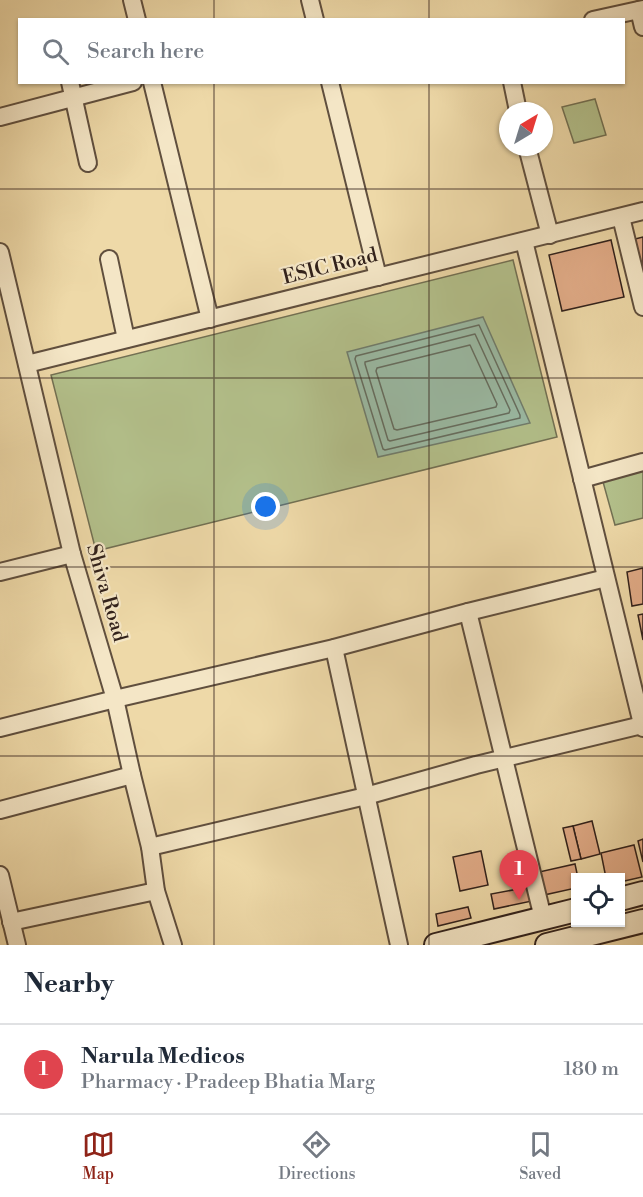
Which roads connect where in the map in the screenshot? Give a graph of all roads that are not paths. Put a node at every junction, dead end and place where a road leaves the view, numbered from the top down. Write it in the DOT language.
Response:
graph roads {
  1 [pos="132,0"];
  2 [pos="310,0"];
  3 [pos="641,10"];
  4 [pos="136,18"];
  5 [pos="314,18"];
  6 [pos="603,18"];
  7 [pos="643,27"];
  8 [pos="118,84"];
  9 [pos="152,84"];
  10 [pos="330,84"];
  11 [pos="512,84"];
  12 [pos="72,90"];
  13 [pos="516,102"];
  14 [pos="0,117"];
  15 [pos="529,156"];
  16 [pos="88,163"];
  17 [pos="643,211"];
  18 [pos="621,217"];
  19 [pos="550,235"];
  20 [pos="524,241"];
  21 [pos="0,252"];
  22 [pos="109,259"];
  23 [pos="378,277"];
  24 [pos="643,307"];
  25 [pos="7,310"];
  26 [pos="210,319"];
  27 [pos="126,339"];
  28 [pos="27,364"];
  29 [pos="643,462"];
  30 [pos="582,479"];
  31 [pos="72,554"];
  32 [pos="0,572"];
  33 [pos="606,578"];
  34 [pos="468,612"];
  35 [pos="334,648"];
  36 [pos="115,699"];
  37 [pos="643,726"];
  38 [pos="0,728"];
  39 [pos="504,759"];
  40 [pos="132,775"];
  41 [pos="366,796"];
  42 [pos="0,810"];
  43 [pos="150,847"];
  44 [pos="0,874"];
  45 [pos="156,891"];
  46 [pos="643,893"];
  47 [pos="625,897"];
  48 [pos="571,911"];
  49 [pos="543,918"];
  50 [pos="643,921"];
  51 [pos="11,922"];
  52 [pos="586,940"];
  53 [pos="17,945"];
  54 [pos="172,945"];
  55 [pos="399,945"];
  56 [pos="436,945"];
  57 [pos="547,945"];
  1 -- 4 [label="street"];
  2 -- 5 [label="street"];
  3 -- 6 [label="street"];
  3 -- 7 [label="street"];
  8 -- 12 [label="street"];
  9 -- 26 [label="street"];
  10 -- 23 [label="street"];
  11 -- 13 [label="street"];
  12 -- 14 [label="street"];
  12 -- 16 [label="street"];
  15 -- 19 [label="street"];
  17 -- 18 [label="street, ESIC Road"];
  18 -- 19 [label="street, ESIC Road"];
  18 -- 24 [label="street"];
  19 -- 20 [label="street, ESIC Road"];
  20 -- 23 [label="street, ESIC Road"];
  20 -- 30 [label="street"];
  21 -- 25 [label="street, Shiva Road"];
  22 -- 27 [label="street"];
  23 -- 26 [label="street, ESIC Road"];
  25 -- 28 [label="street, Shiva Road"];
  26 -- 27 [label="street, ESIC Road"];
  27 -- 28 [label="street, ESIC Road"];
  28 -- 31 [label="street, Shiva Road"];
  29 -- 30 [label="street"];
  30 -- 33 [label="street"];
  31 -- 32 [label="street"];
  31 -- 36 [label="street, Shiva Road"];
  33 -- 34 [label="street"];
  33 -- 37 [label="street"];
  34 -- 35 [label="street"];
  34 -- 39 [label="street"];
  35 -- 36 [label="street"];
  35 -- 41 [label="street"];
  36 -- 38 [label="street"];
  36 -- 40 [label="street, Shiva Road"];
  37 -- 39 [label="street"];
  39 -- 41 [label="street"];
  39 -- 49 [label="street"];
  40 -- 42 [label="street"];
  40 -- 43 [label="street, Shiva Road"];
  41 -- 43 [label="street"];
  41 -- 55 [label="street"];
  43 -- 45 [label="street, Shiva Road"];
  44 -- 51 [label="street"];
  45 -- 51 [label="street"];
  45 -- 54 [label="street, Shiva Road"];
  46 -- 47 [label="street"];
  48 -- 49 [label="street"];
  49 -- 56 [label="street"];
  50 -- 52 [label="street"];
  51 -- 53 [label="street"];
  52 -- 57 [label="street"];
}
